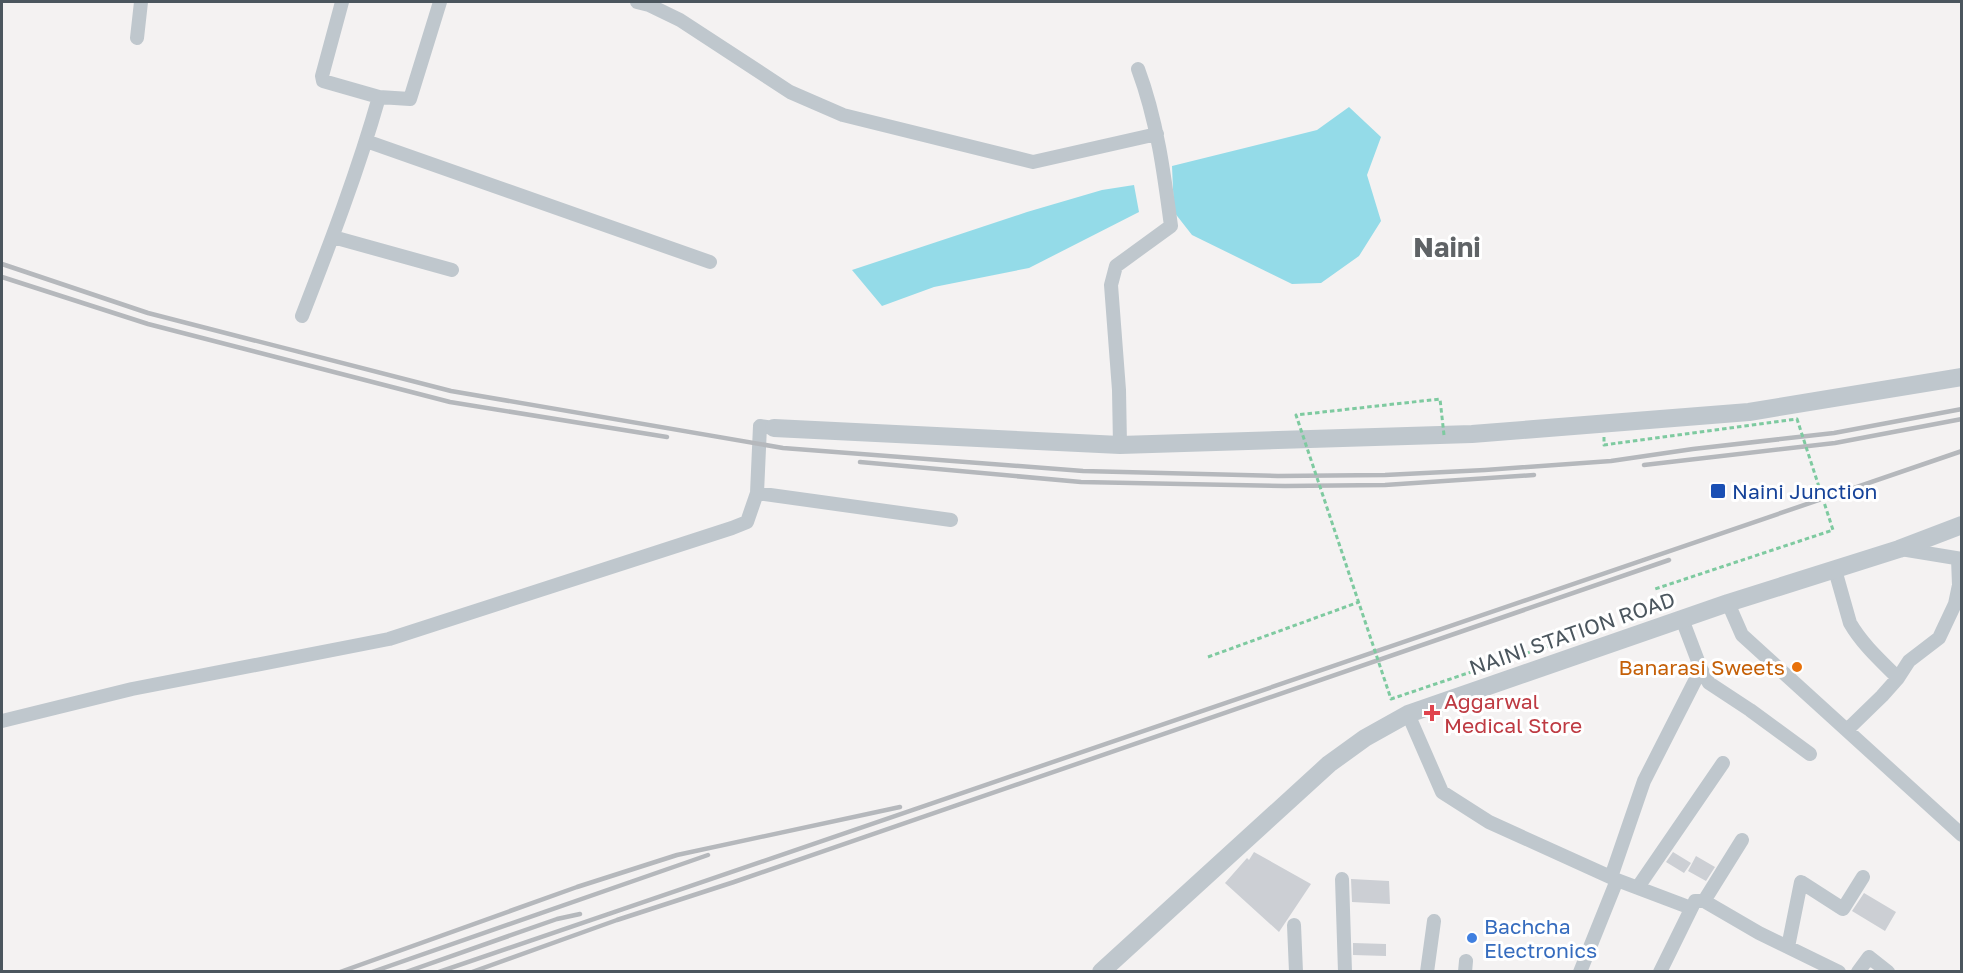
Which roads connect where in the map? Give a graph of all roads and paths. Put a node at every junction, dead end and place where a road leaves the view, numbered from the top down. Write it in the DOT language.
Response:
graph roads {
  1 [pos="141,2"];
  2 [pos="342,2"];
  3 [pos="440,2"];
  4 [pos="637,2"];
  5 [pos="137,39"];
  6 [pos="1138,69"];
  7 [pos="379,97"];
  8 [pos="1157,134"];
  9 [pos="366,141"];
  10 [pos="333,237"];
  11 [pos="710,262"];
  12 [pos="452,270"];
  13 [pos="302,316"];
  14 [pos="1962,376"];
  15 [pos="774,428"];
  16 [pos="1444,435"];
  17 [pos="1618,443"];
  18 [pos="1120,445"];
  19 [pos="757,493"];
  20 [pos="951,520"];
  21 [pos="1962,525"];
  22 [pos="1899,549"];
  23 [pos="1960,559"];
  24 [pos="1835,570"];
  25 [pos="1655,588"];
  26 [pos="1359,602"];
  27 [pos="1728,603"];
  28 [pos="1682,619"];
  29 [pos="1551,645"];
  30 [pos="1208,657"];
  31 [pos="1701,669"];
  32 [pos="1898,678"];
  33 [pos="1408,714"];
  34 [pos="2,721"];
  35 [pos="1847,730"];
  36 [pos="1810,754"];
  37 [pos="1723,763"];
  38 [pos="1962,835"];
  39 [pos="1742,840"];
  40 [pos="1863,877"];
  41 [pos="1342,879"];
  42 [pos="1614,879"];
  43 [pos="1638,887"];
  44 [pos="1704,902"];
  45 [pos="1691,908"];
  46 [pos="1434,921"];
  47 [pos="1294,926"];
  48 [pos="1788,947"];
  49 [pos="1109,969"];
  50 [pos="1830,970"];
  51 [pos="1296,972"];
  52 [pos="1345,972"];
  53 [pos="1427,972"];
  54 [pos="1580,972"];
  55 [pos="1660,972"];
  56 [pos="1858,972"];
  57 [pos="1888,972"];
  1 -- 5 [label="street"];
  2 -- 7 [label="street"];
  3 -- 7 [label="street"];
  4 -- 8 [label="street"];
  6 -- 8 [label="street"];
  7 -- 9 [label="street"];
  8 -- 18 [label="street"];
  9 -- 10 [label="street"];
  9 -- 11 [label="street"];
  10 -- 12 [label="street"];
  10 -- 13 [label="street"];
  14 -- 16 [label="street"];
  15 -- 18 [label="street"];
  15 -- 19 [label="street"];
  16 -- 18 [label="street"];
  16 -- 26 [label="path, bridge"];
  17 -- 25 [label="path, bridge"];
  19 -- 20 [label="street"];
  19 -- 34 [label="street"];
  21 -- 22 [label="street, NAINI STATION ROAD"];
  22 -- 23 [label="street"];
  22 -- 24 [label="street, NAINI STATION ROAD"];
  23 -- 32 [label="street"];
  24 -- 27 [label="street, NAINI STATION ROAD"];
  24 -- 32 [label="street"];
  26 -- 29 [label="path, bridge"];
  26 -- 30 [label="path"];
  27 -- 28 [label="street, NAINI STATION ROAD"];
  27 -- 35 [label="street"];
  28 -- 31 [label="street"];
  28 -- 33 [label="street, NAINI STATION ROAD"];
  31 -- 36 [label="street"];
  31 -- 42 [label="street"];
  32 -- 35 [label="street"];
  33 -- 42 [label="street"];
  33 -- 49 [label="street, NAINI STATION ROAD"];
  35 -- 38 [label="street"];
  37 -- 43 [label="street"];
  39 -- 44 [label="street"];
  40 -- 48 [label="street"];
  41 -- 52 [label="street"];
  42 -- 43 [label="street"];
  42 -- 54 [label="street"];
  43 -- 45 [label="street"];
  44 -- 45 [label="street"];
  44 -- 48 [label="street"];
  45 -- 55 [label="street"];
  46 -- 53 [label="street"];
  47 -- 51 [label="street"];
  48 -- 50 [label="street"];
  56 -- 57 [label="street"];
}
